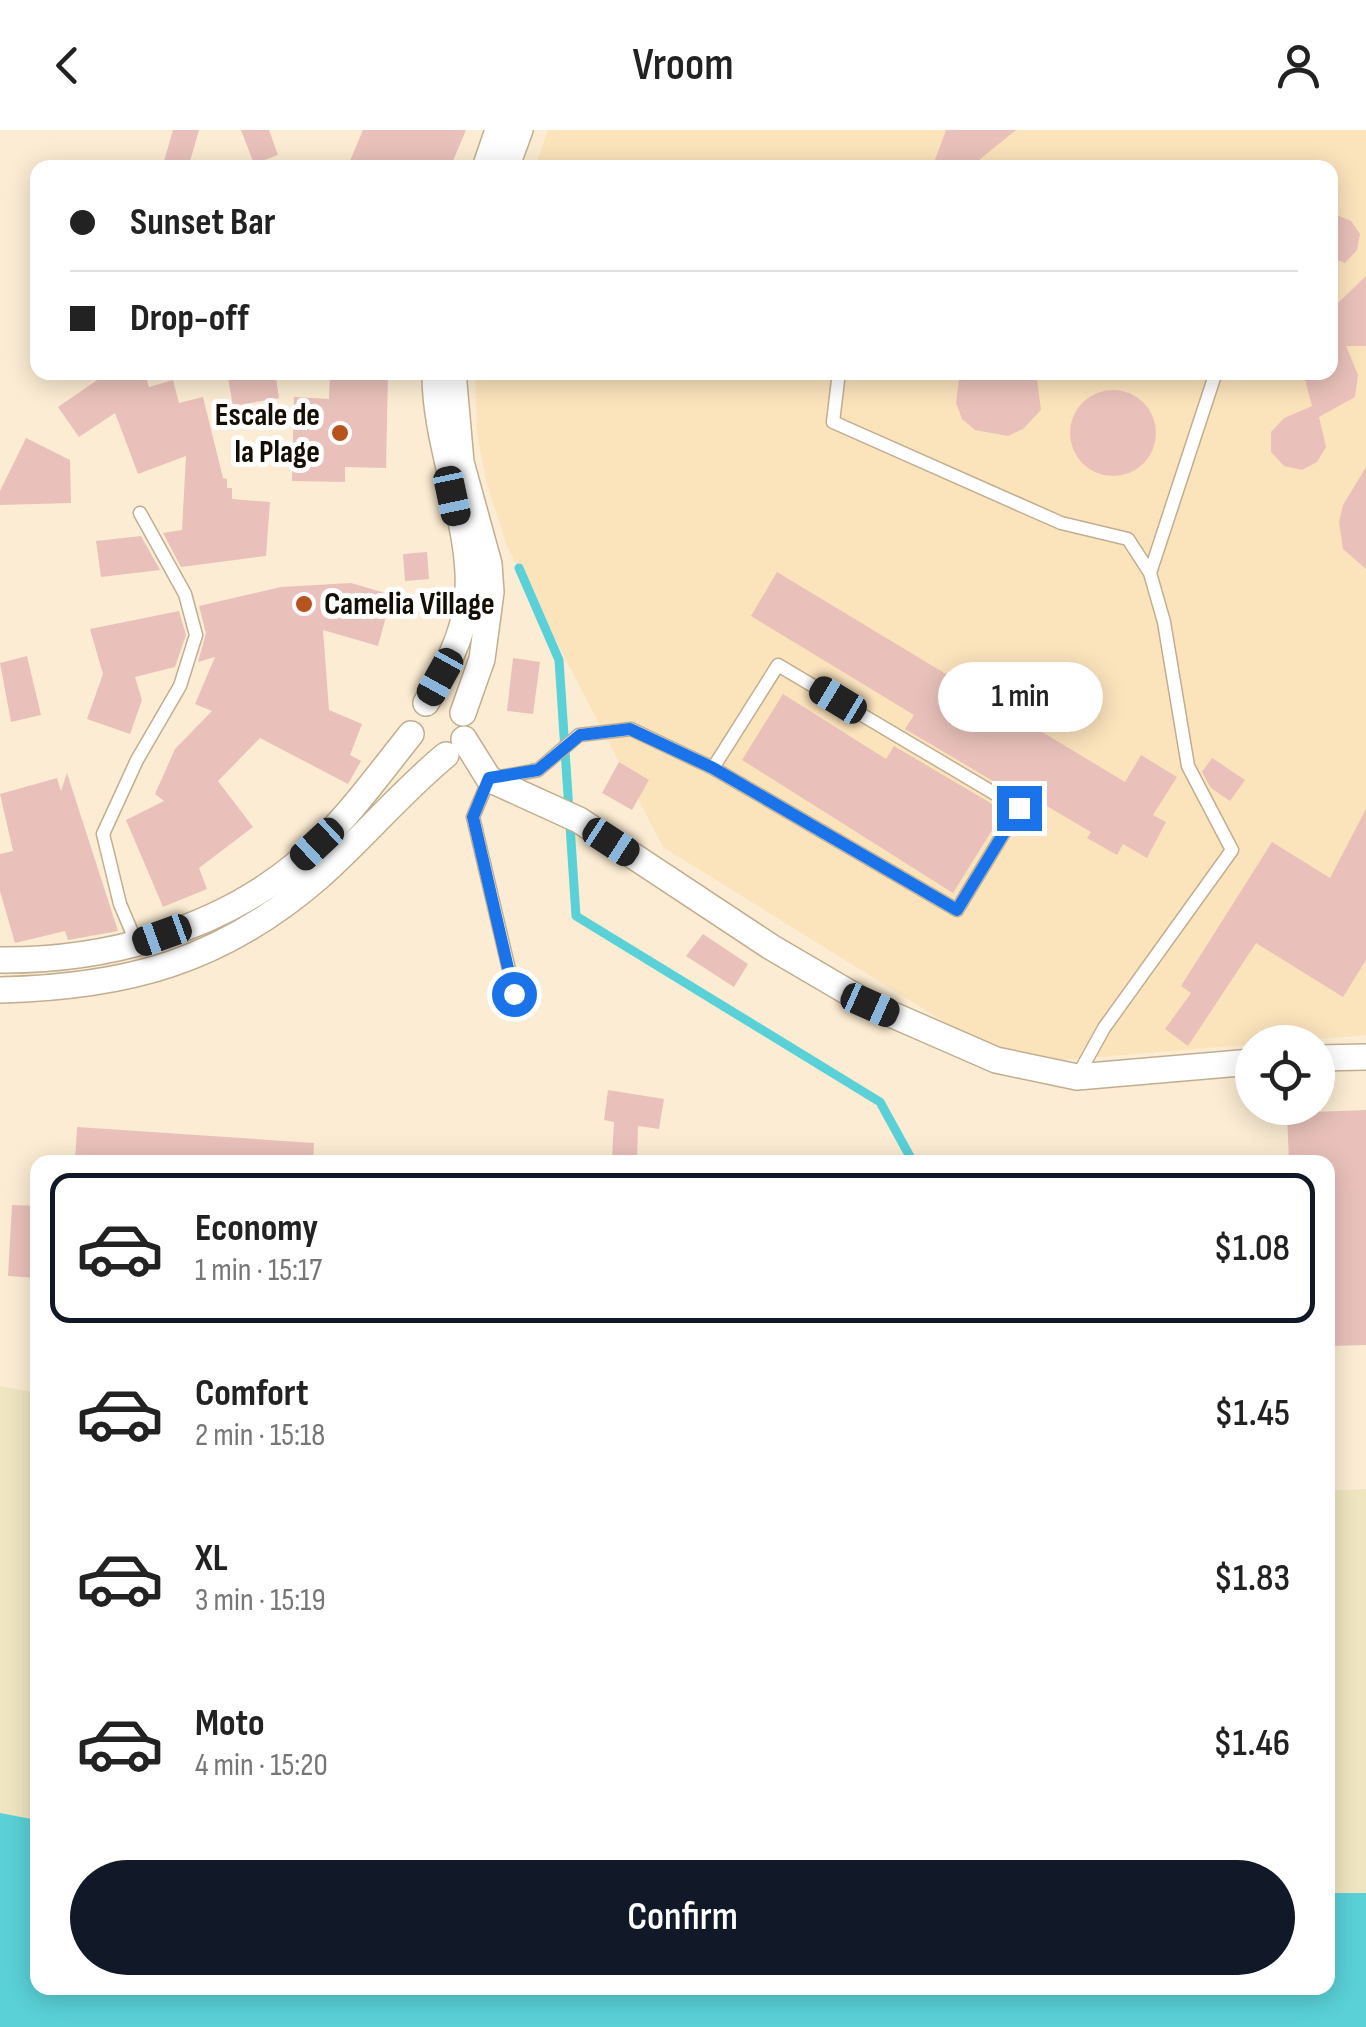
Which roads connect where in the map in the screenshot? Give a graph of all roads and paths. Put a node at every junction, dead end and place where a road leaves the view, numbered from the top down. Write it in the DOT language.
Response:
graph roads {
  1 [pos="498,130"];
  2 [pos="520,130"];
  3 [pos="488,160"];
  4 [pos="509,160"];
  5 [pos="437,380"];
  6 [pos="452,380"];
  7 [pos="839,380"];
  8 [pos="1213,380"];
  9 [pos="449,441"];
  10 [pos="140,513"];
  11 [pos="1150,573"];
  12 [pos="426,703"];
  13 [pos="411,734"];
  14 [pos="458,735"];
  15 [pos="713,768"];
  16 [pos="489,778"];
  17 [pos="137,944"];
  18 [pos="0,960"];
  19 [pos="0,990"];
  20 [pos="514,994"];
  21 [pos="1366,1057"];
  22 [pos="1335,1058"];
  23 [pos="1235,1063"];
  24 [pos="1077,1077"];
  1 -- 3 [label="street"];
  2 -- 4 [label="street"];
  5 -- 9 [label="street"];
  6 -- 9 [label="street"];
  7 -- 11 [label="lane"];
  8 -- 11 [label="lane"];
  9 -- 12 [label="street"];
  9 -- 14 [label="street"];
  10 -- 17 [label="lane"];
  11 -- 24 [label="lane"];
  12 -- 13 [label="street"];
  12 -- 14 [label="street"];
  13 -- 14 [label="street"];
  13 -- 17 [label="street"];
  14 -- 16 [label="street"];
  14 -- 19 [label="street"];
  15 -- 15 [label="lane"];
  15 -- 16 [label="lane"];
  16 -- 20 [label="lane"];
  16 -- 24 [label="street"];
  17 -- 18 [label="street"];
  21 -- 22 [label="street"];
  23 -- 24 [label="street"];
}
